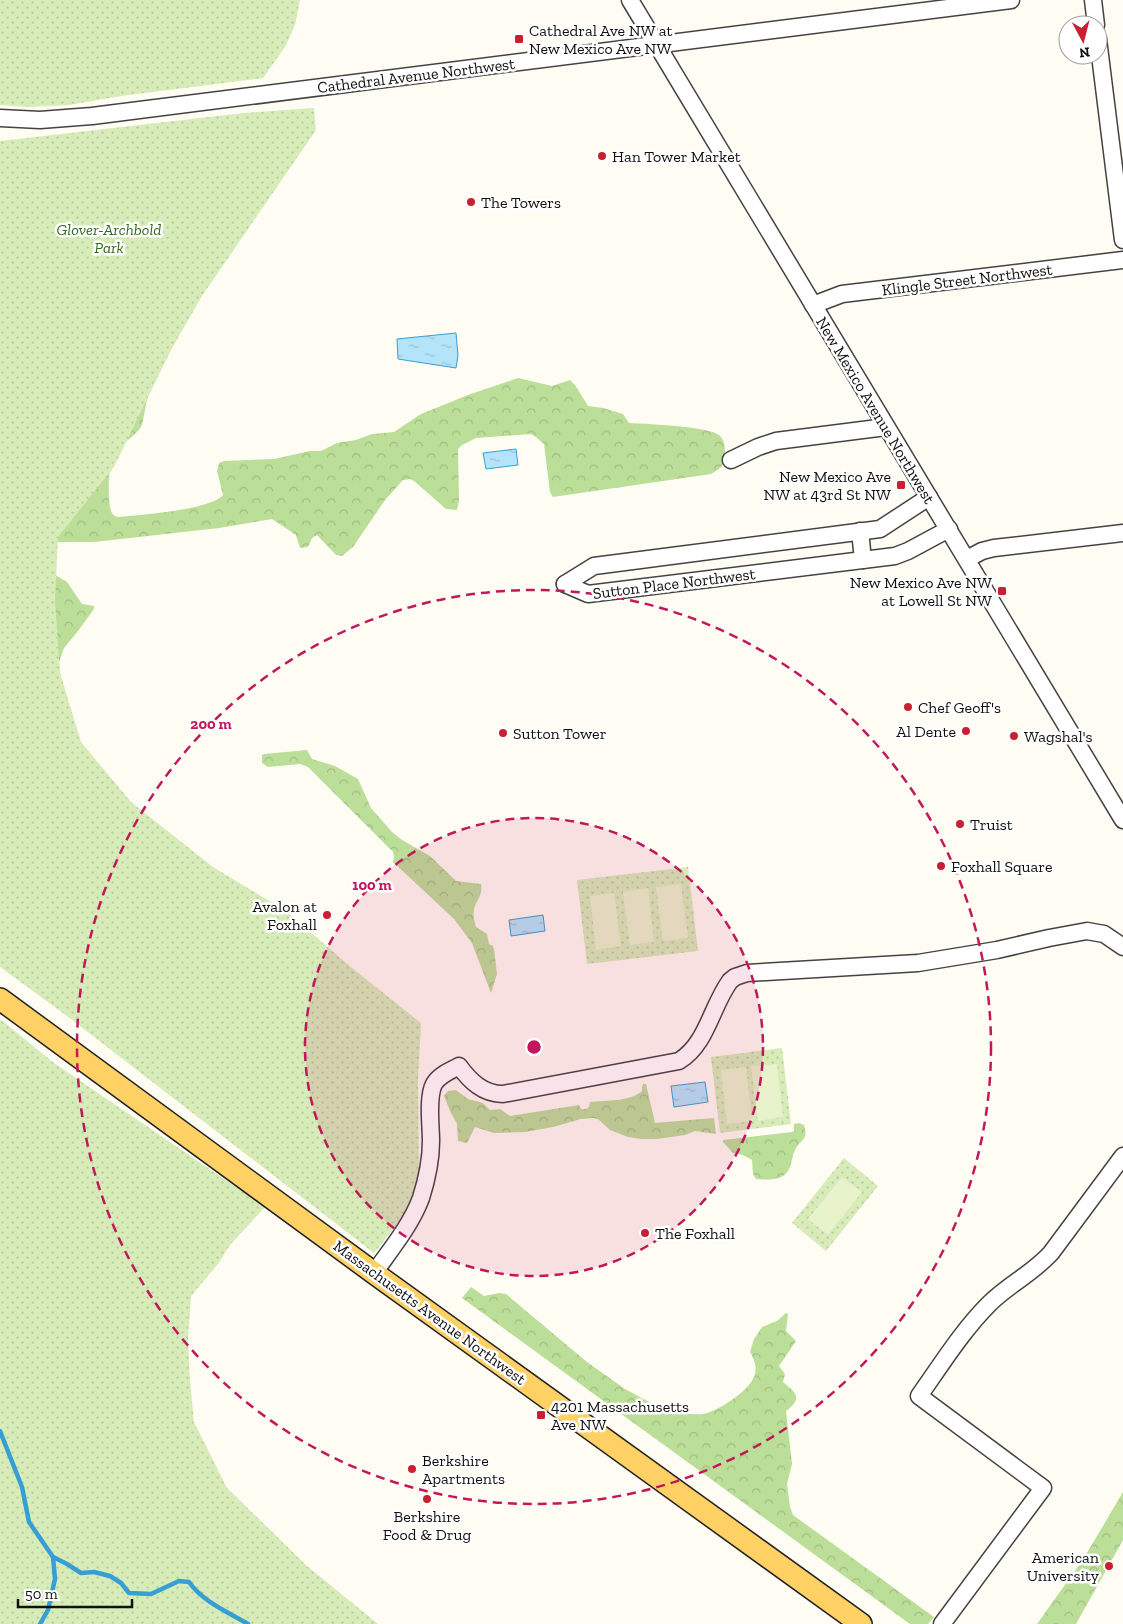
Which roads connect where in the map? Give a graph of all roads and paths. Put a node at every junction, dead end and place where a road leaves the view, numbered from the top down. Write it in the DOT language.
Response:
graph roads {
  1 [pos="630,0"];
  2 [pos="1011,0"];
  3 [pos="1093,0"];
  4 [pos="1095,15"];
  5 [pos="656,44"];
  6 [pos="1101,65"];
  7 [pos="0,118"];
  8 [pos="1123,240"];
  9 [pos="1123,260"];
  10 [pos="813,305"];
  11 [pos="886,427"];
  12 [pos="731,460"];
  13 [pos="929,497"];
  14 [pos="948,529"];
  15 [pos="860,531"];
  16 [pos="1123,533"];
  17 [pos="702,552"];
  18 [pos="966,559"];
  19 [pos="863,560"];
  20 [pos="706,580"];
  21 [pos="1121,812"];
  22 [pos="1123,947"];
  23 [pos="0,999"];
  24 [pos="1123,1156"];
  25 [pos="374,1272"];
  26 [pos="861,1624"];
  27 [pos="942,1624"];
  1 -- 5 [label="street, New Mexico Avenue Northwest"];
  2 -- 5 [label="street, Cathedral Avenue Northwest"];
  3 -- 4 [label="street"];
  5 -- 7 [label="street, Cathedral Avenue Northwest"];
  5 -- 10 [label="street, New Mexico Avenue Northwest"];
  6 -- 8 [label="street"];
  9 -- 10 [label="street, Klingle Street Northwest"];
  10 -- 11 [label="street, New Mexico Avenue Northwest"];
  11 -- 12 [label="street"];
  11 -- 13 [label="street, New Mexico Avenue Northwest"];
  13 -- 14 [label="street, New Mexico Avenue Northwest"];
  13 -- 15 [label="street, Sutton Place Northwest"];
  14 -- 18 [label="street, New Mexico Avenue Northwest"];
  14 -- 19 [label="street, Sutton Place Northwest"];
  15 -- 17 [label="street, Sutton Place Northwest"];
  15 -- 19 [label="street"];
  16 -- 18 [label="street"];
  17 -- 20 [label="street"];
  17 -- 20 [label="street, Sutton Place Northwest"];
  18 -- 21 [label="street, New Mexico Avenue Northwest"];
  19 -- 20 [label="street, Sutton Place Northwest"];
  22 -- 25 [label="street"];
  23 -- 25 [label="main road, Massachusetts Avenue Northwest"];
  24 -- 27 [label="street"];
  25 -- 26 [label="main road, Massachusetts Avenue Northwest"];
}
